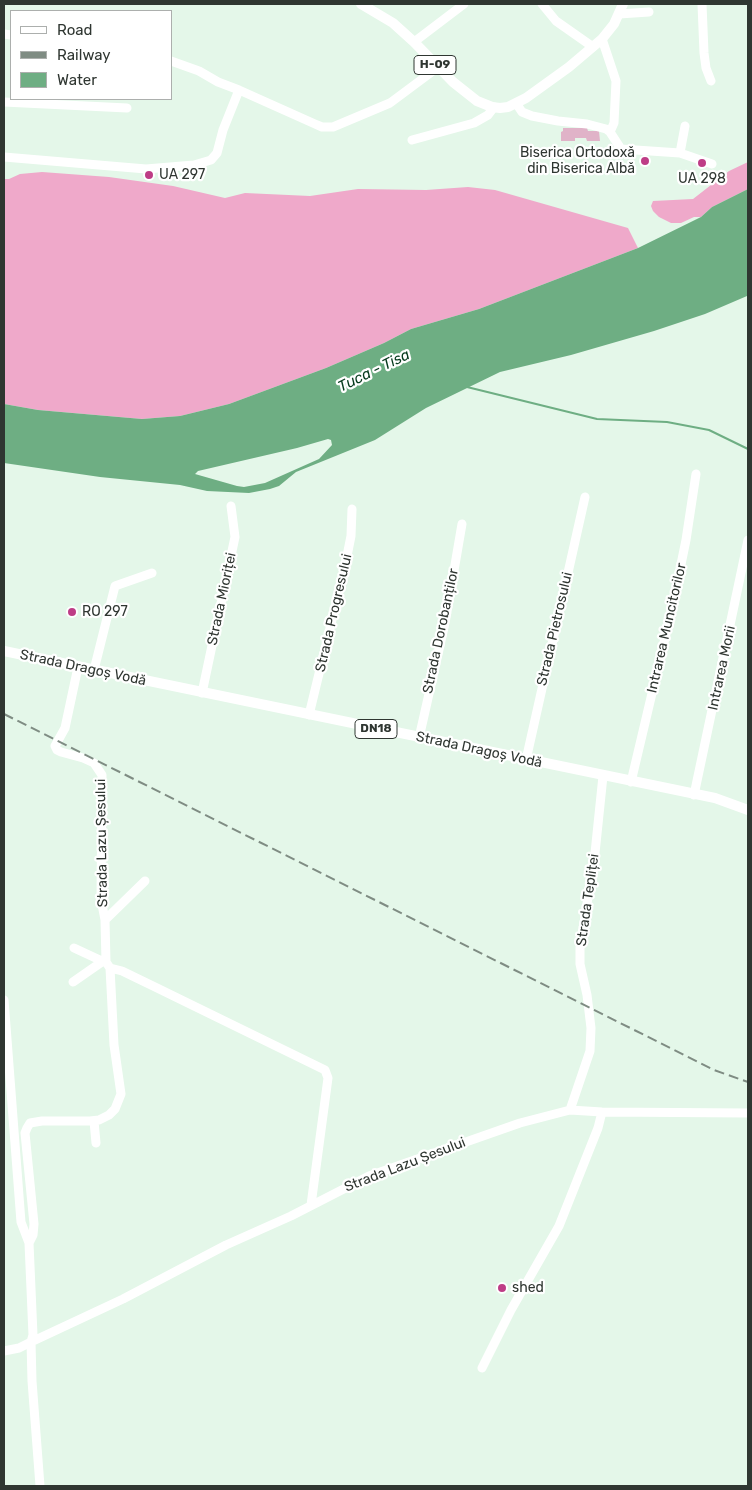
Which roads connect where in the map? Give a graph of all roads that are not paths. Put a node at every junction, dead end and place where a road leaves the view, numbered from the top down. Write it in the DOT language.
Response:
graph roads {
  1 [pos="361,4"];
  2 [pos="464,4"];
  3 [pos="542,4"];
  4 [pos="623,4"];
  5 [pos="702,4"];
  6 [pos="452,7"];
  7 [pos="648,12"];
  8 [pos="619,14"];
  9 [pos="602,39"];
  10 [pos="414,42"];
  11 [pos="593,47"];
  12 [pos="172,60"];
  13 [pos="437,68"];
  14 [pos="711,82"];
  15 [pos="239,90"];
  16 [pos="4,102"];
  17 [pos="516,103"];
  18 [pos="126,108"];
  19 [pos="494,108"];
  20 [pos="685,126"];
  21 [pos="610,132"];
  22 [pos="412,140"];
  23 [pos="680,153"];
  24 [pos="4,157"];
  25 [pos="712,164"];
  26 [pos="696,474"];
  27 [pos="585,498"];
  28 [pos="231,506"];
  29 [pos="352,509"];
  30 [pos="462,524"];
  31 [pos="748,540"];
  32 [pos="152,572"];
  33 [pos="4,652"];
  34 [pos="78,667"];
  35 [pos="94,670"];
  36 [pos="202,693"];
  37 [pos="309,715"];
  38 [pos="419,738"];
  39 [pos="526,760"];
  40 [pos="603,776"];
  41 [pos="631,782"];
  42 [pos="694,794"];
  43 [pos="748,810"];
  44 [pos="145,882"];
  45 [pos="105,920"];
  46 [pos="74,948"];
  47 [pos="104,960"];
  48 [pos="110,968"];
  49 [pos="73,982"];
  50 [pos="4,1000"];
  51 [pos="570,1110"];
  52 [pos="602,1112"];
  53 [pos="748,1113"];
  54 [pos="94,1120"];
  55 [pos="96,1143"];
  56 [pos="312,1206"];
  57 [pos="29,1243"];
  58 [pos="31,1342"];
  59 [pos="4,1351"];
  60 [pos="482,1368"];
  61 [pos="40,1486"];
  1 -- 10 [label="main road, Н-09"];
  2 -- 6 [label="street"];
  3 -- 11 [label="street"];
  4 -- 8 [label="main road"];
  5 -- 14 [label="street"];
  6 -- 10 [label="street"];
  7 -- 8 [label="street"];
  8 -- 9 [label="main road"];
  9 -- 11 [label="main road"];
  9 -- 21 [label="street"];
  10 -- 13 [label="main road, Н-09"];
  11 -- 17 [label="main road"];
  12 -- 15 [label="street"];
  13 -- 15 [label="street"];
  13 -- 19 [label="main road, Н-09"];
  15 -- 24 [label="street"];
  16 -- 18 [label="street"];
  17 -- 19 [label="main road"];
  17 -- 21 [label="street"];
  19 -- 22 [label="street"];
  20 -- 23 [label="street"];
  21 -- 23 [label="street"];
  23 -- 25 [label="street"];
  26 -- 41 [label="street, Intrarea Muncitorilor"];
  27 -- 39 [label="street, Strada Pietrosului"];
  28 -- 36 [label="street, Strada Mioriței"];
  29 -- 37 [label="street, Strada Progresului"];
  30 -- 38 [label="street, Strada Dorobanților"];
  31 -- 42 [label="street, Intrarea Morii"];
  32 -- 35 [label="street"];
  33 -- 34 [label="main road, Strada Dragoș Vodă / DN18"];
  34 -- 35 [label="main road, Strada Dragoș Vodă / DN18"];
  34 -- 45 [label="street, Strada Lazu Șesului"];
  35 -- 36 [label="main road, Strada Dragoș Vodă / DN18"];
  36 -- 37 [label="main road, Strada Dragoș Vodă / DN18"];
  37 -- 38 [label="main road, Strada Dragoș Vodă / DN18"];
  38 -- 39 [label="main road, Strada Dragoș Vodă / DN18"];
  39 -- 40 [label="main road, Strada Dragoș Vodă / DN18"];
  40 -- 41 [label="main road, Strada Dragoș Vodă / DN18"];
  40 -- 51 [label="street, Strada Tepliței"];
  41 -- 42 [label="main road, Strada Dragoș Vodă / DN18"];
  42 -- 43 [label="main road, Strada Dragoș Vodă / DN18"];
  44 -- 45 [label="street"];
  45 -- 47 [label="street, Strada Lazu Șesului"];
  46 -- 47 [label="street"];
  47 -- 48 [label="street, Strada Lazu Șesului"];
  47 -- 49 [label="street"];
  48 -- 54 [label="street, Strada Lazu Șesului"];
  48 -- 56 [label="street"];
  50 -- 57 [label="street, Strada Lazu Șesului"];
  51 -- 52 [label="street, Strada Lazu Șesului"];
  51 -- 56 [label="street, Strada Lazu Șesului"];
  52 -- 53 [label="street, Strada Lazu Șesului"];
  52 -- 60 [label="street"];
  54 -- 55 [label="street"];
  54 -- 57 [label="street, Strada Lazu Șesului"];
  56 -- 58 [label="street, Strada Lazu Șesului"];
  57 -- 58 [label="street, Strada Lazu Șesului"];
  58 -- 59 [label="street, Strada Lazu Șesului"];
  58 -- 61 [label="street, Strada Lazu Șesului"];
}
